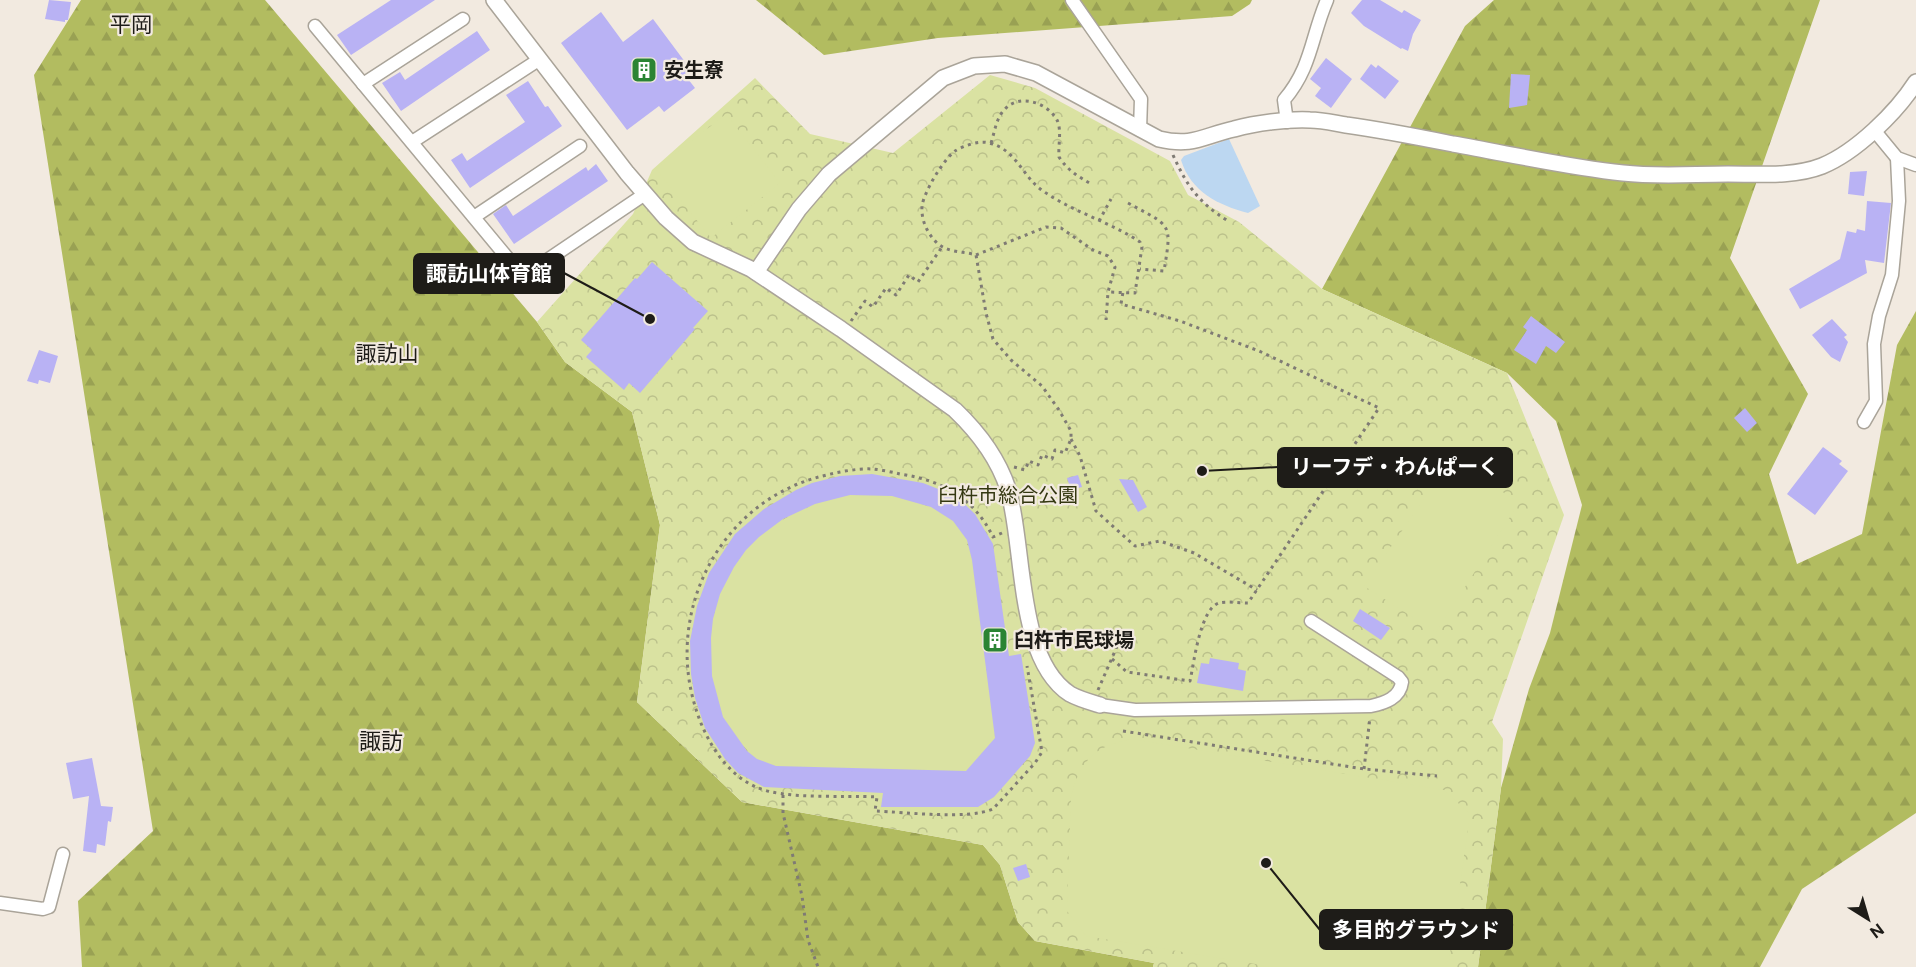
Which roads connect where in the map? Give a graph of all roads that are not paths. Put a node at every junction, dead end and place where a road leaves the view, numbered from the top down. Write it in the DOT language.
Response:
graph roads {
  1 [pos="494,0"];
  2 [pos="1072,0"];
  3 [pos="1327,0"];
  4 [pos="463,19"];
  5 [pos="315,26"];
  6 [pos="540,60"];
  7 [pos="1916,82"];
  8 [pos="363,84"];
  9 [pos="1287,122"];
  10 [pos="1140,130"];
  11 [pos="1874,130"];
  12 [pos="412,142"];
  13 [pos="580,147"];
  14 [pos="1897,158"];
  15 [pos="1916,165"];
  16 [pos="645,194"];
  17 [pos="474,217"];
  18 [pos="756,272"];
  19 [pos="1864,422"];
  20 [pos="1311,621"];
  21 [pos="1096,704"];
  22 [pos="63,854"];
  23 [pos="0,903"];
  1 -- 6 [label="street"];
  2 -- 10 [label="street"];
  3 -- 9 [label="street"];
  4 -- 8 [label="street"];
  5 -- 8 [label="street"];
  6 -- 12 [label="street"];
  6 -- 16 [label="street"];
  7 -- 11 [label="street"];
  8 -- 12 [label="street"];
  9 -- 10 [label="street"];
  9 -- 11 [label="street"];
  10 -- 18 [label="street"];
  11 -- 14 [label="street"];
  12 -- 17 [label="street"];
  13 -- 17 [label="street"];
  14 -- 15 [label="street"];
  14 -- 19 [label="street"];
  16 -- 17 [label="street"];
  16 -- 18 [label="street"];
  18 -- 21 [label="street"];
  20 -- 21 [label="street"];
  22 -- 23 [label="street"];
}
